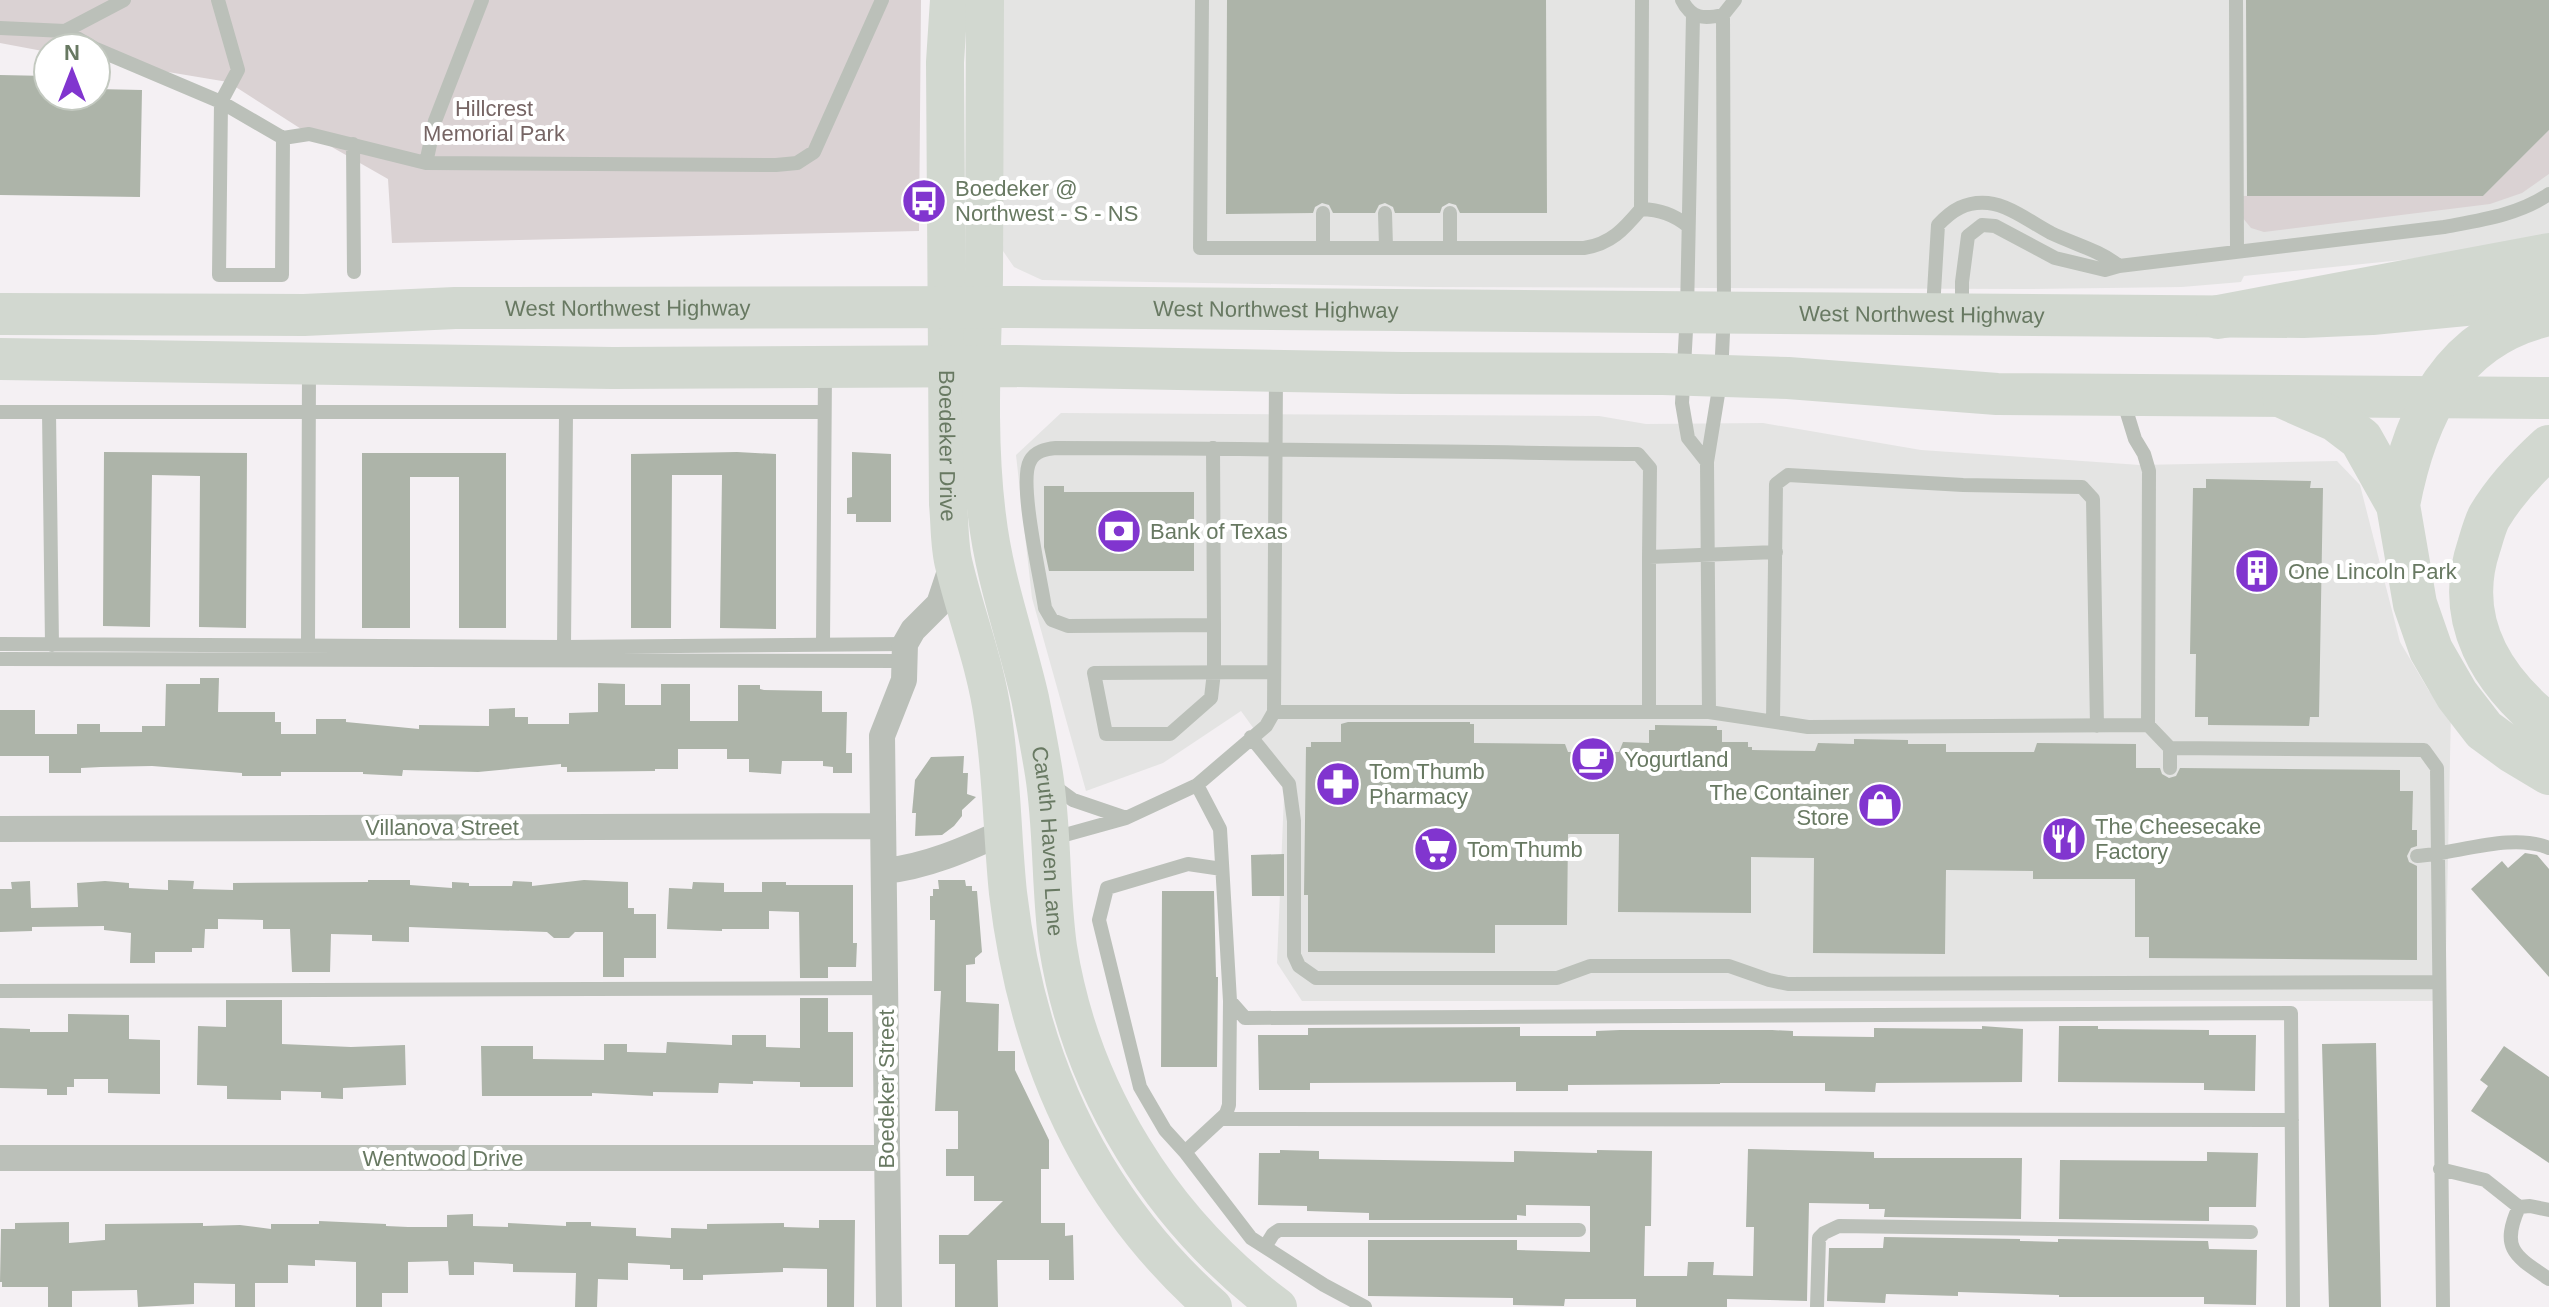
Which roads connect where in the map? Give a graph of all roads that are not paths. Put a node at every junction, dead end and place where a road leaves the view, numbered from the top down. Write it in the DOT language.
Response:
graph roads {
  1 [pos="124,0"];
  2 [pos="218,0"];
  3 [pos="482,0"];
  4 [pos="882,0"];
  5 [pos="949,0"];
  6 [pos="985,0"];
  7 [pos="1202,0"];
  8 [pos="1642,0"];
  9 [pos="1682,0"];
  10 [pos="1735,0"];
  11 [pos="2236,0"];
  12 [pos="1693,15"];
  13 [pos="1723,15"];
  14 [pos="0,28"];
  15 [pos="65,31"];
  16 [pos="112,56"];
  17 [pos="221,102"];
  18 [pos="283,138"];
  19 [pos="353,144"];
  20 [pos="426,163"];
  21 [pos="2549,194"];
  22 [pos="1641,209"];
  23 [pos="1323,213"];
  24 [pos="1385,213"];
  25 [pos="1450,213"];
  26 [pos="1688,226"];
  27 [pos="1323,247"];
  28 [pos="1386,247"];
  29 [pos="1450,247"];
  30 [pos="2237,251"];
  31 [pos="2549,255"];
  32 [pos="2119,266"];
  33 [pos="354,272"];
  34 [pos="2549,297"];
  35 [pos="965,307"];
  36 [pos="1705,312"];
  37 [pos="1948,313"];
  38 [pos="0,314"];
  39 [pos="2549,314"];
  40 [pos="2218,317"];
  41 [pos="0,359"];
  42 [pos="309,363"];
  43 [pos="965,366"];
  44 [pos="825,367"];
  45 [pos="1276,370"];
  46 [pos="1702,375"];
  47 [pos="2121,396"];
  48 [pos="2284,397"];
  49 [pos="2435,397"];
  50 [pos="2549,398"];
  51 [pos="308,411"];
  52 [pos="0,412"];
  53 [pos="49,412"];
  54 [pos="824,412"];
  55 [pos="566,413"];
  56 [pos="2549,447"];
  57 [pos="1213,448"];
  58 [pos="1275,448"];
  59 [pos="1707,462"];
  60 [pos="2398,505"];
  61 [pos="1776,552"];
  62 [pos="1708,554"];
  63 [pos="1649,557"];
  64 [pos="953,562"];
  65 [pos="1214,625"];
  66 [pos="823,643"];
  67 [pos="0,644"];
  68 [pos="52,645"];
  69 [pos="308,645"];
  70 [pos="564,647"];
  71 [pos="904,652"];
  72 [pos="0,659"];
  73 [pos="1214,672"];
  74 [pos="1274,672"];
  75 [pos="1274,712"];
  76 [pos="1649,712"];
  77 [pos="1709,712"];
  78 [pos="1773,721"];
  79 [pos="2148,725"];
  80 [pos="2097,726"];
  81 [pos="2549,726"];
  82 [pos="1251,737"];
  83 [pos="2170,748"];
  84 [pos="2170,768"];
  85 [pos="2549,773"];
  86 [pos="1045,778"];
  87 [pos="1197,785"];
  88 [pos="1020,818"];
  89 [pos="1126,818"];
  90 [pos="883,826"];
  91 [pos="0,829"];
  92 [pos="2549,848"];
  93 [pos="2438,855"];
  94 [pos="2417,856"];
  95 [pos="1222,869"];
  96 [pos="884,871"];
  97 [pos="2439,982"];
  98 [pos="886,988"];
  99 [pos="0,991"];
  100 [pos="1230,1001"];
  101 [pos="1221,1119"];
  102 [pos="2292,1120"];
  103 [pos="1185,1152"];
  104 [pos="0,1158"];
  105 [pos="886,1158"];
  106 [pos="2440,1169"];
  107 [pos="2519,1207"];
  108 [pos="2549,1210"];
  109 [pos="1579,1230"];
  110 [pos="2251,1232"];
  111 [pos="1265,1247"];
  112 [pos="2549,1279"];
  113 [pos="889,1307"];
  114 [pos="1213,1307"];
  115 [pos="1278,1307"];
  116 [pos="1365,1307"];
  117 [pos="1817,1307"];
  118 [pos="2293,1307"];
  119 [pos="2443,1307"];
  1 -- 15 [label="lane"];
  2 -- 17 [label="lane"];
  3 -- 20 [label="lane"];
  4 -- 20 [label="lane"];
  5 -- 35 [label="main road"];
  6 -- 35 [label="main road"];
  7 -- 27 [label="lane"];
  8 -- 22 [label="lane"];
  9 -- 12 [label="lane"];
  10 -- 13 [label="lane"];
  11 -- 30 [label="lane"];
  12 -- 13 [label="lane"];
  12 -- 26 [label="lane"];
  13 -- 36 [label="lane"];
  14 -- 15 [label="lane"];
  16 -- 17 [label="lane"];
  17 -- 18 [label="lane"];
  17 -- 18 [label="lane"];
  18 -- 19 [label="lane"];
  19 -- 20 [label="lane"];
  19 -- 33 [label="lane"];
  21 -- 30 [label="lane"];
  22 -- 26 [label="lane"];
  22 -- 29 [label="lane"];
  23 -- 27 [label="lane"];
  24 -- 28 [label="lane"];
  25 -- 29 [label="lane"];
  26 -- 36 [label="lane"];
  27 -- 28 [label="lane"];
  28 -- 29 [label="lane"];
  30 -- 32 [label="lane"];
  31 -- 40 [label="highway"];
  32 -- 37 [label="lane"];
  32 -- 37 [label="lane"];
  34 -- 40 [label="main road, West Northwest Highway"];
  35 -- 36 [label="main road, West Northwest Highway"];
  35 -- 38 [label="main road, West Northwest Highway"];
  35 -- 43 [label="main road, Caruth Haven Lane"];
  36 -- 37 [label="main road, West Northwest Highway"];
  36 -- 46 [label="lane"];
  36 -- 46 [label="lane"];
  37 -- 40 [label="main road, West Northwest Highway"];
  39 -- 49 [label="highway"];
  41 -- 42 [label="main road"];
  42 -- 44 [label="main road"];
  42 -- 51 [label="lane"];
  43 -- 44 [label="main road"];
  43 -- 45 [label="main road"];
  43 -- 64 [label="main road, Boedeker Drive"];
  43 -- 86 [label="main road, Caruth Haven Lane"];
  44 -- 54 [label="lane"];
  45 -- 46 [label="main road"];
  45 -- 58 [label="lane"];
  46 -- 47 [label="main road"];
  46 -- 59 [label="lane"];
  46 -- 59 [label="lane"];
  47 -- 48 [label="main road"];
  47 -- 79 [label="lane"];
  48 -- 49 [label="main road"];
  48 -- 60 [label="highway"];
  49 -- 50 [label="main road"];
  49 -- 60 [label="highway"];
  51 -- 53 [label="lane"];
  51 -- 55 [label="lane"];
  51 -- 69 [label="lane"];
  52 -- 53 [label="lane"];
  53 -- 68 [label="lane"];
  54 -- 55 [label="lane"];
  54 -- 66 [label="lane"];
  55 -- 70 [label="lane"];
  56 -- 81 [label="highway"];
  57 -- 58 [label="lane"];
  57 -- 65 [label="lane"];
  57 -- 65 [label="lane"];
  58 -- 63 [label="lane"];
  58 -- 74 [label="lane"];
  59 -- 62 [label="lane"];
  60 -- 85 [label="highway"];
  61 -- 62 [label="lane"];
  61 -- 78 [label="lane"];
  61 -- 80 [label="lane"];
  62 -- 63 [label="lane"];
  62 -- 77 [label="lane"];
  63 -- 76 [label="lane"];
  64 -- 71 [label="street, Boedeker Drive"];
  64 -- 88 [label="main road, Caruth Haven Lane"];
  65 -- 73 [label="lane"];
  66 -- 70 [label="lane"];
  66 -- 71 [label="lane"];
  67 -- 68 [label="lane"];
  68 -- 69 [label="lane"];
  69 -- 70 [label="lane"];
  71 -- 72 [label="lane"];
  71 -- 90 [label="street, Boedeker Drive"];
  73 -- 73 [label="lane"];
  73 -- 74 [label="lane"];
  74 -- 75 [label="lane"];
  75 -- 76 [label="lane"];
  75 -- 82 [label="lane"];
  76 -- 77 [label="lane"];
  77 -- 78 [label="lane"];
  78 -- 80 [label="lane"];
  79 -- 80 [label="lane"];
  79 -- 83 [label="lane"];
  82 -- 87 [label="lane"];
  82 -- 97 [label="lane"];
  83 -- 84 [label="lane"];
  83 -- 93 [label="lane"];
  86 -- 88 [label="main road, Caruth Haven Lane"];
  86 -- 89 [label="lane"];
  87 -- 89 [label="lane"];
  87 -- 95 [label="lane"];
  88 -- 89 [label="lane"];
  88 -- 96 [label="street"];
  88 -- 114 [label="main road, Caruth Haven Lane"];
  88 -- 115 [label="main road, Caruth Haven Lane"];
  90 -- 91 [label="street, Villanova Street"];
  90 -- 96 [label="street, Boedeker Drive"];
  92 -- 93 [label="lane"];
  93 -- 94 [label="lane"];
  93 -- 97 [label="lane"];
  95 -- 100 [label="lane"];
  95 -- 103 [label="lane"];
  96 -- 98 [label="street, Boedeker Street"];
  97 -- 106 [label="lane"];
  98 -- 99 [label="lane"];
  98 -- 105 [label="street, Boedeker Street"];
  100 -- 101 [label="lane"];
  100 -- 102 [label="lane"];
  101 -- 102 [label="lane"];
  101 -- 103 [label="lane"];
  102 -- 118 [label="lane"];
  103 -- 111 [label="lane"];
  104 -- 105 [label="street, Wentwood Drive"];
  105 -- 113 [label="street, Boedeker Street"];
  106 -- 107 [label="lane"];
  106 -- 119 [label="lane"];
  107 -- 108 [label="lane"];
  107 -- 112 [label="lane"];
  109 -- 111 [label="lane"];
  110 -- 117 [label="lane"];
  111 -- 116 [label="lane"];
}
